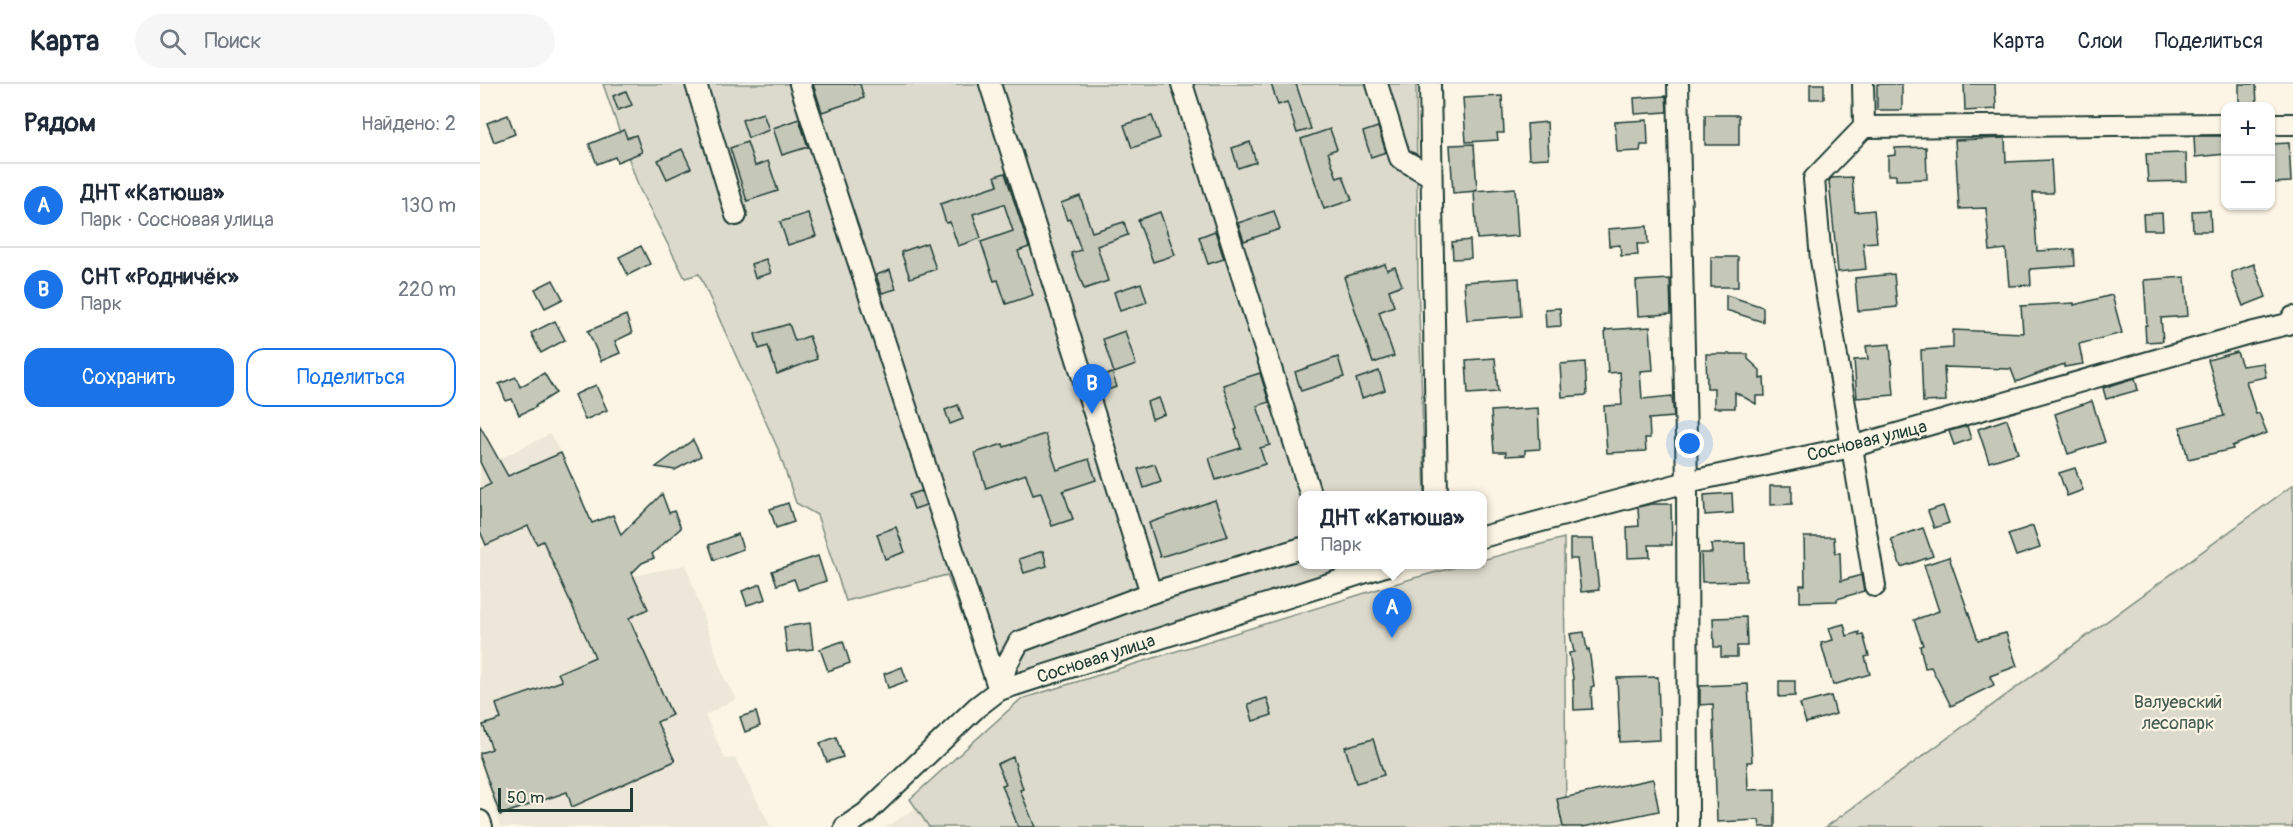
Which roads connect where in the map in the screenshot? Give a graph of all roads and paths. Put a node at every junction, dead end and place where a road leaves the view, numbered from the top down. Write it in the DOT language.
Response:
graph roads {
  1 [pos="696,84"];
  2 [pos="800,84"];
  3 [pos="990,84"];
  4 [pos="1182,84"];
  5 [pos="1377,84"];
  6 [pos="1431,84"];
  7 [pos="1678,84"];
  8 [pos="1863,84"];
  9 [pos="2221,124"];
  10 [pos="2275,124"];
  11 [pos="2293,124"];
  12 [pos="1864,127"];
  13 [pos="1431,176"];
  14 [pos="736,215"];
  15 [pos="2293,317"];
  16 [pos="1851,447"];
  17 [pos="1687,482"];
  18 [pos="1310,491"];
  19 [pos="1437,491"];
  20 [pos="1487,536"];
  21 [pos="1298,549"];
  22 [pos="1375,569"];
  23 [pos="1875,586"];
  24 [pos="1151,592"];
  25 [pos="999,690"];
  26 [pos="845,827"];
  27 [pos="1688,827"];
  1 -- 14 [label="street"];
  2 -- 25 [label="street"];
  3 -- 24 [label="street"];
  4 -- 18 [label="street"];
  5 -- 13 [label="street"];
  6 -- 13 [label="street"];
  7 -- 17 [label="street"];
  8 -- 12 [label="street"];
  9 -- 12 [label="street"];
  10 -- 11 [label="street"];
  12 -- 16 [label="street"];
  13 -- 19 [label="street"];
  15 -- 16 [label="street, Сосновая улица"];
  16 -- 17 [label="street, Сосновая улица"];
  16 -- 23 [label="street"];
  17 -- 20 [label="street, Сосновая улица"];
  17 -- 27 [label="street"];
  21 -- 24 [label="street"];
  22 -- 25 [label="street, Сосновая улица"];
  24 -- 25 [label="street"];
  25 -- 26 [label="street, Сосновая улица"];
}
